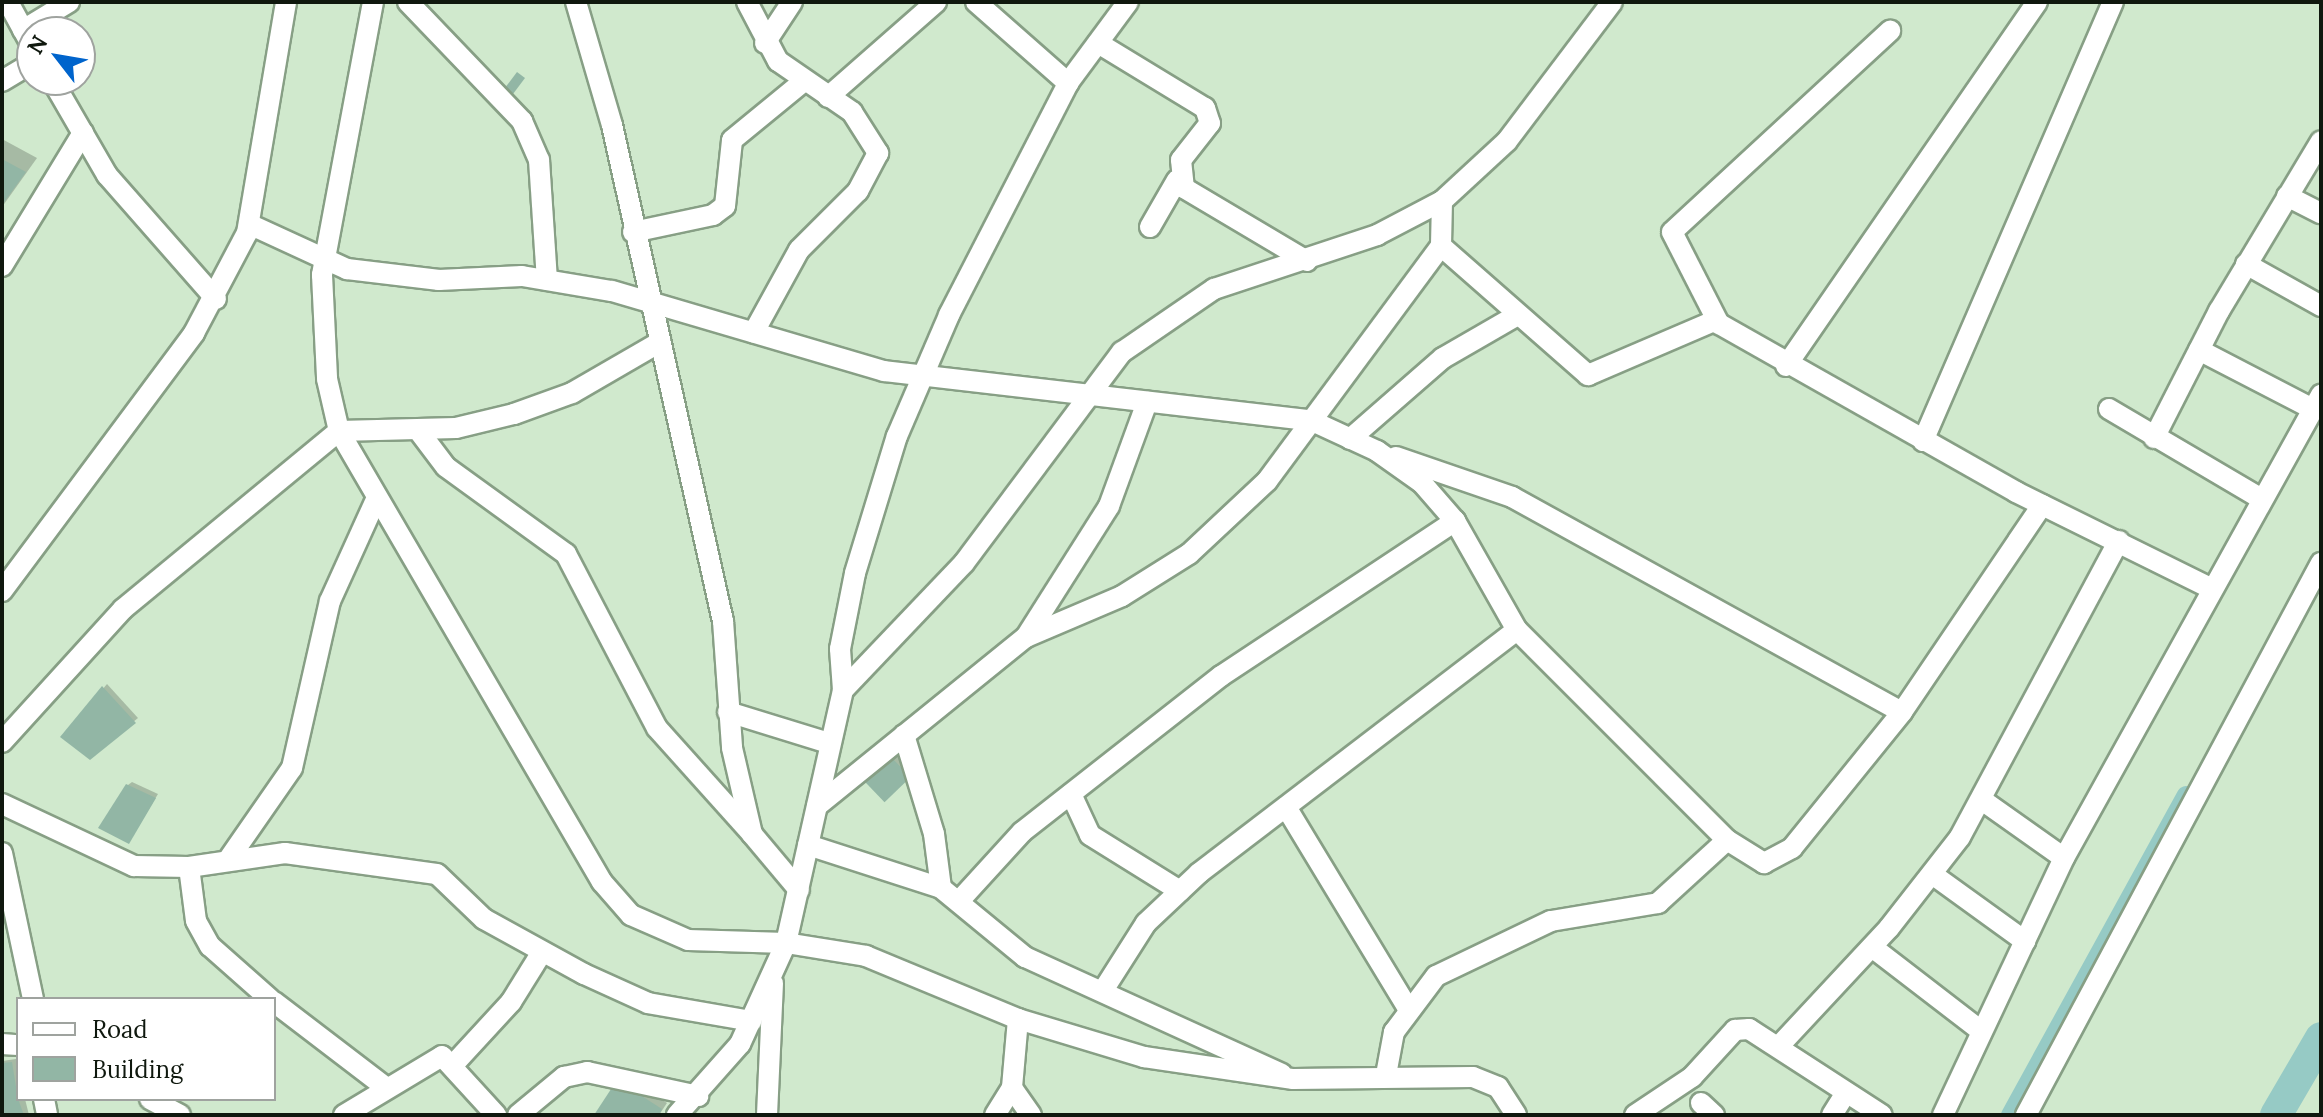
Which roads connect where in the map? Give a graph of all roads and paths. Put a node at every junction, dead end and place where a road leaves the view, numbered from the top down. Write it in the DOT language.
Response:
graph roads {
  1 [pos="69,2"];
  2 [pos="286,2"];
  3 [pos="373,2"];
  4 [pos="408,2"];
  5 [pos="576,2"];
  6 [pos="747,2"];
  7 [pos="792,2"];
  8 [pos="936,2"];
  9 [pos="976,2"];
  10 [pos="1128,2"];
  11 [pos="1612,2"];
  12 [pos="2037,2"];
  13 [pos="2113,2"];
  14 [pos="53,16"];
  15 [pos="1890,31"];
  16 [pos="765,43"];
  17 [pos="1098,43"];
  18 [pos="804,81"];
  19 [pos="1068,83"];
  20 [pos="61,96"];
  21 [pos="828,97"];
  22 [pos="83,133"];
  23 [pos="2321,141"];
  24 [pos="1177,180"];
  25 [pos="2287,196"];
  26 [pos="1442,201"];
  27 [pos="2321,213"];
  28 [pos="249,224"];
  29 [pos="1150,227"];
  30 [pos="633,232"];
  31 [pos="1441,246"];
  32 [pos="1307,261"];
  33 [pos="323,263"];
  34 [pos="2246,264"];
  35 [pos="2,266"];
  36 [pos="547,280"];
  37 [pos="216,299"];
  38 [pos="651,304"];
  39 [pos="2321,306"];
  40 [pos="1514,317"];
  41 [pos="1719,324"];
  42 [pos="754,332"];
  43 [pos="660,342"];
  44 [pos="2199,350"];
  45 [pos="1786,366"];
  46 [pos="922,375"];
  47 [pos="1092,398"];
  48 [pos="1147,402"];
  49 [pos="2317,402"];
  50 [pos="2109,409"];
  51 [pos="1310,420"];
  52 [pos="418,430"];
  53 [pos="339,431"];
  54 [pos="2154,438"];
  55 [pos="1350,439"];
  56 [pos="1923,441"];
  57 [pos="1377,451"];
  58 [pos="2262,499"];
  59 [pos="375,502"];
  60 [pos="2042,505"];
  61 [pos="1455,521"];
  62 [pos="2119,541"];
  63 [pos="2321,563"];
  64 [pos="2212,589"];
  65 [pos="2,591"];
  66 [pos="1517,630"];
  67 [pos="1026,637"];
  68 [pos="843,690"];
  69 [pos="728,712"];
  70 [pos="1902,712"];
  71 [pos="904,735"];
  72 [pos="2,742"];
  73 [pos="829,743"];
  74 [pos="1071,794"];
  75 [pos="1982,800"];
  76 [pos="2,804"];
  77 [pos="817,806"];
  78 [pos="1286,807"];
  79 [pos="752,834"];
  80 [pos="1727,840"];
  81 [pos="808,845"];
  82 [pos="2,853"];
  83 [pos="2064,858"];
  84 [pos="228,860"];
  85 [pos="189,867"];
  86 [pos="1932,874"];
  87 [pos="941,888"];
  88 [pos="799,890"];
  89 [pos="1180,891"];
  90 [pos="960,900"];
  91 [pos="2025,941"];
  92 [pos="786,943"];
  93 [pos="1872,947"];
  94 [pos="542,952"];
  95 [pos="773,972"];
  96 [pos="1104,989"];
  97 [pos="33,997"];
  98 [pos="269,997"];
  99 [pos="276,1003"];
  100 [pos="1407,1007"];
  101 [pos="1018,1019"];
  102 [pos="751,1021"];
  103 [pos="1981,1031"];
  104 [pos="1779,1046"];
  105 [pos="453,1065"];
  106 [pos="1386,1075"];
  107 [pos="1293,1079"];
  108 [pos="385,1087"];
  109 [pos="1012,1088"];
  110 [pos="1846,1093"];
  111 [pos="698,1096"];
  112 [pos="154,1101"];
  113 [pos="180,1115"];
  114 [pos="344,1115"];
  115 [pos="496,1115"];
  116 [pos="518,1115"];
  117 [pos="677,1115"];
  118 [pos="767,1115"];
  119 [pos="995,1115"];
  120 [pos="1031,1115"];
  121 [pos="1516,1115"];
  122 [pos="1635,1115"];
  123 [pos="1832,1115"];
  124 [pos="1882,1115"];
  125 [pos="1943,1115"];
  126 [pos="2026,1115"];
  1 -- 14 [label="street"];
  2 -- 28 [label="street"];
  3 -- 33 [label="street"];
  4 -- 36 [label="street"];
  5 -- 30 [label="street"];
  6 -- 16 [label="street"];
  7 -- 16 [label="street"];
  8 -- 21 [label="street"];
  9 -- 19 [label="street"];
  10 -- 17 [label="street"];
  11 -- 26 [label="street"];
  12 -- 45 [label="street"];
  13 -- 56 [label="street"];
  15 -- 41 [label="street"];
  16 -- 18 [label="street"];
  17 -- 19 [label="street"];
  17 -- 24 [label="street"];
  18 -- 21 [label="street"];
  18 -- 30 [label="street"];
  19 -- 46 [label="street"];
  20 -- 22 [label="street"];
  21 -- 42 [label="street"];
  22 -- 35 [label="street"];
  22 -- 37 [label="street"];
  23 -- 25 [label="street"];
  24 -- 29 [label="street"];
  24 -- 32 [label="street"];
  25 -- 27 [label="street"];
  25 -- 34 [label="street"];
  26 -- 31 [label="street"];
  26 -- 32 [label="street"];
  28 -- 33 [label="street"];
  28 -- 37 [label="street"];
  30 -- 38 [label="street"];
  31 -- 40 [label="street"];
  31 -- 51 [label="street"];
  32 -- 47 [label="street"];
  33 -- 36 [label="street"];
  33 -- 53 [label="street"];
  34 -- 39 [label="street"];
  34 -- 44 [label="street"];
  36 -- 38 [label="street"];
  37 -- 65 [label="street"];
  38 -- 42 [label="street"];
  38 -- 43 [label="street"];
  40 -- 41 [label="street"];
  40 -- 55 [label="street"];
  41 -- 45 [label="street"];
  42 -- 46 [label="street"];
  43 -- 52 [label="street"];
  43 -- 69 [label="street"];
  44 -- 49 [label="street"];
  44 -- 54 [label="street"];
  45 -- 56 [label="street"];
  46 -- 47 [label="street"];
  46 -- 68 [label="street"];
  47 -- 48 [label="street"];
  47 -- 68 [label="street"];
  48 -- 51 [label="street"];
  48 -- 67 [label="street"];
  49 -- 58 [label="street"];
  50 -- 54 [label="street"];
  51 -- 55 [label="street"];
  51 -- 67 [label="street"];
  52 -- 53 [label="street"];
  52 -- 79 [label="street"];
  53 -- 59 [label="street"];
  53 -- 72 [label="street"];
  54 -- 58 [label="street"];
  55 -- 57 [label="street"];
  56 -- 60 [label="street"];
  57 -- 61 [label="street"];
  57 -- 70 [label="street"];
  58 -- 64 [label="street"];
  59 -- 84 [label="street"];
  59 -- 92 [label="street"];
  60 -- 62 [label="street"];
  60 -- 70 [label="street"];
  61 -- 66 [label="street"];
  61 -- 74 [label="street"];
  62 -- 64 [label="street"];
  62 -- 75 [label="street"];
  63 -- 126 [label="street"];
  64 -- 83 [label="street"];
  66 -- 78 [label="street"];
  66 -- 80 [label="street"];
  67 -- 71 [label="street"];
  68 -- 73 [label="street"];
  69 -- 73 [label="street"];
  69 -- 79 [label="street"];
  70 -- 80 [label="street"];
  71 -- 77 [label="street"];
  71 -- 87 [label="street"];
  73 -- 77 [label="street"];
  74 -- 89 [label="street"];
  74 -- 90 [label="street"];
  75 -- 83 [label="street"];
  75 -- 86 [label="street"];
  76 -- 85 [label="street"];
  77 -- 81 [label="street"];
  78 -- 89 [label="street"];
  78 -- 100 [label="street"];
  79 -- 88 [label="street"];
  80 -- 100 [label="street"];
  81 -- 87 [label="street"];
  81 -- 88 [label="street"];
  82 -- 97 [label="street"];
  83 -- 91 [label="street"];
  84 -- 85 [label="street"];
  84 -- 94 [label="street"];
  85 -- 98 [label="street"];
  86 -- 91 [label="street"];
  86 -- 93 [label="street"];
  87 -- 90 [label="street"];
  88 -- 92 [label="street"];
  89 -- 96 [label="street"];
  90 -- 96 [label="street"];
  91 -- 103 [label="street"];
  92 -- 95 [label="street"];
  92 -- 101 [label="street"];
  93 -- 103 [label="street"];
  93 -- 104 [label="street"];
  94 -- 102 [label="street"];
  94 -- 105 [label="street"];
  95 -- 102 [label="street"];
  95 -- 118 [label="street"];
  96 -- 107 [label="street"];
  99 -- 108 [label="street"];
  100 -- 106 [label="street"];
  101 -- 107 [label="street"];
  101 -- 109 [label="street"];
  102 -- 111 [label="street"];
  103 -- 125 [label="street"];
  104 -- 110 [label="street"];
  104 -- 122 [label="street"];
  105 -- 108 [label="street"];
  105 -- 115 [label="street"];
  106 -- 107 [label="street"];
  106 -- 121 [label="street"];
  108 -- 114 [label="street"];
  109 -- 119 [label="street"];
  109 -- 120 [label="street"];
  110 -- 123 [label="street"];
  110 -- 124 [label="street"];
  111 -- 116 [label="street"];
  111 -- 117 [label="street"];
  112 -- 113 [label="street"];
}
